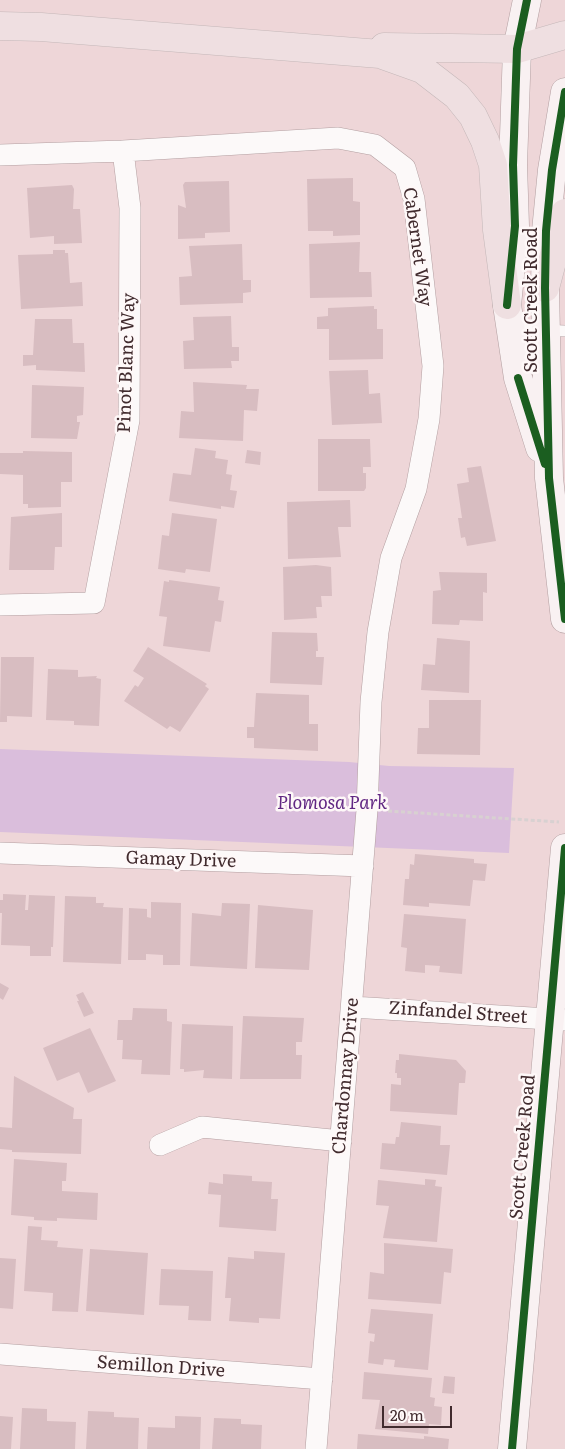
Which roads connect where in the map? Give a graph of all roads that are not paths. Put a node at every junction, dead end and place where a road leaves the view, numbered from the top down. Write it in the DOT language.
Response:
graph roads {
  1 [pos="527,0"];
  2 [pos="0,26"];
  3 [pos="565,34"];
  4 [pos="290,46"];
  5 [pos="517,49"];
  6 [pos="565,92"];
  7 [pos="123,151"];
  8 [pos="0,155"];
  9 [pos="565,213"];
  10 [pos="545,288"];
  11 [pos="508,317"];
  12 [pos="556,330"];
  13 [pos="549,478"];
  14 [pos="0,606"];
  15 [pos="565,619"];
  16 [pos="371,702"];
  17 [pos="565,848"];
  18 [pos="0,853"];
  19 [pos="363,866"];
  20 [pos="352,1007"];
  21 [pos="558,1019"];
  22 [pos="341,1141"];
  23 [pos="160,1145"];
  24 [pos="0,1354"];
  25 [pos="322,1379"];
  26 [pos="316,1449"];
  27 [pos="512,1449"];
  1 -- 5 [label="main road, Scott Creek Road"];
  2 -- 4 [label="highway"];
  3 -- 5 [label="highway"];
  4 -- 5 [label="highway"];
  4 -- 11 [label="highway"];
  5 -- 11 [label="main road, Scott Creek Road"];
  6 -- 10 [label="main road, Scott Creek Road"];
  7 -- 8 [label="street, Cabernet Way"];
  7 -- 14 [label="street, Pinot Blanc Way"];
  7 -- 16 [label="street, Cabernet Way"];
  9 -- 10 [label="highway"];
  10 -- 12 [label="main road, Scott Creek Road"];
  11 -- 12 [label="lane"];
  11 -- 13 [label="main road, Scott Creek Road"];
  12 -- 13 [label="main road, Scott Creek Road"];
  13 -- 15 [label="main road, Scott Creek Road"];
  16 -- 19 [label="street, Chardonnay Drive"];
  17 -- 21 [label="main road, Scott Creek Road"];
  18 -- 19 [label="street, Gamay Drive"];
  19 -- 20 [label="street, Chardonnay Drive"];
  20 -- 21 [label="street, Zinfandel Street"];
  20 -- 22 [label="street, Chardonnay Drive"];
  21 -- 27 [label="main road, Scott Creek Road"];
  22 -- 23 [label="street"];
  22 -- 25 [label="street, Chardonnay Drive"];
  24 -- 25 [label="street, Semillon Drive"];
  25 -- 26 [label="street, Chardonnay Drive"];
}
